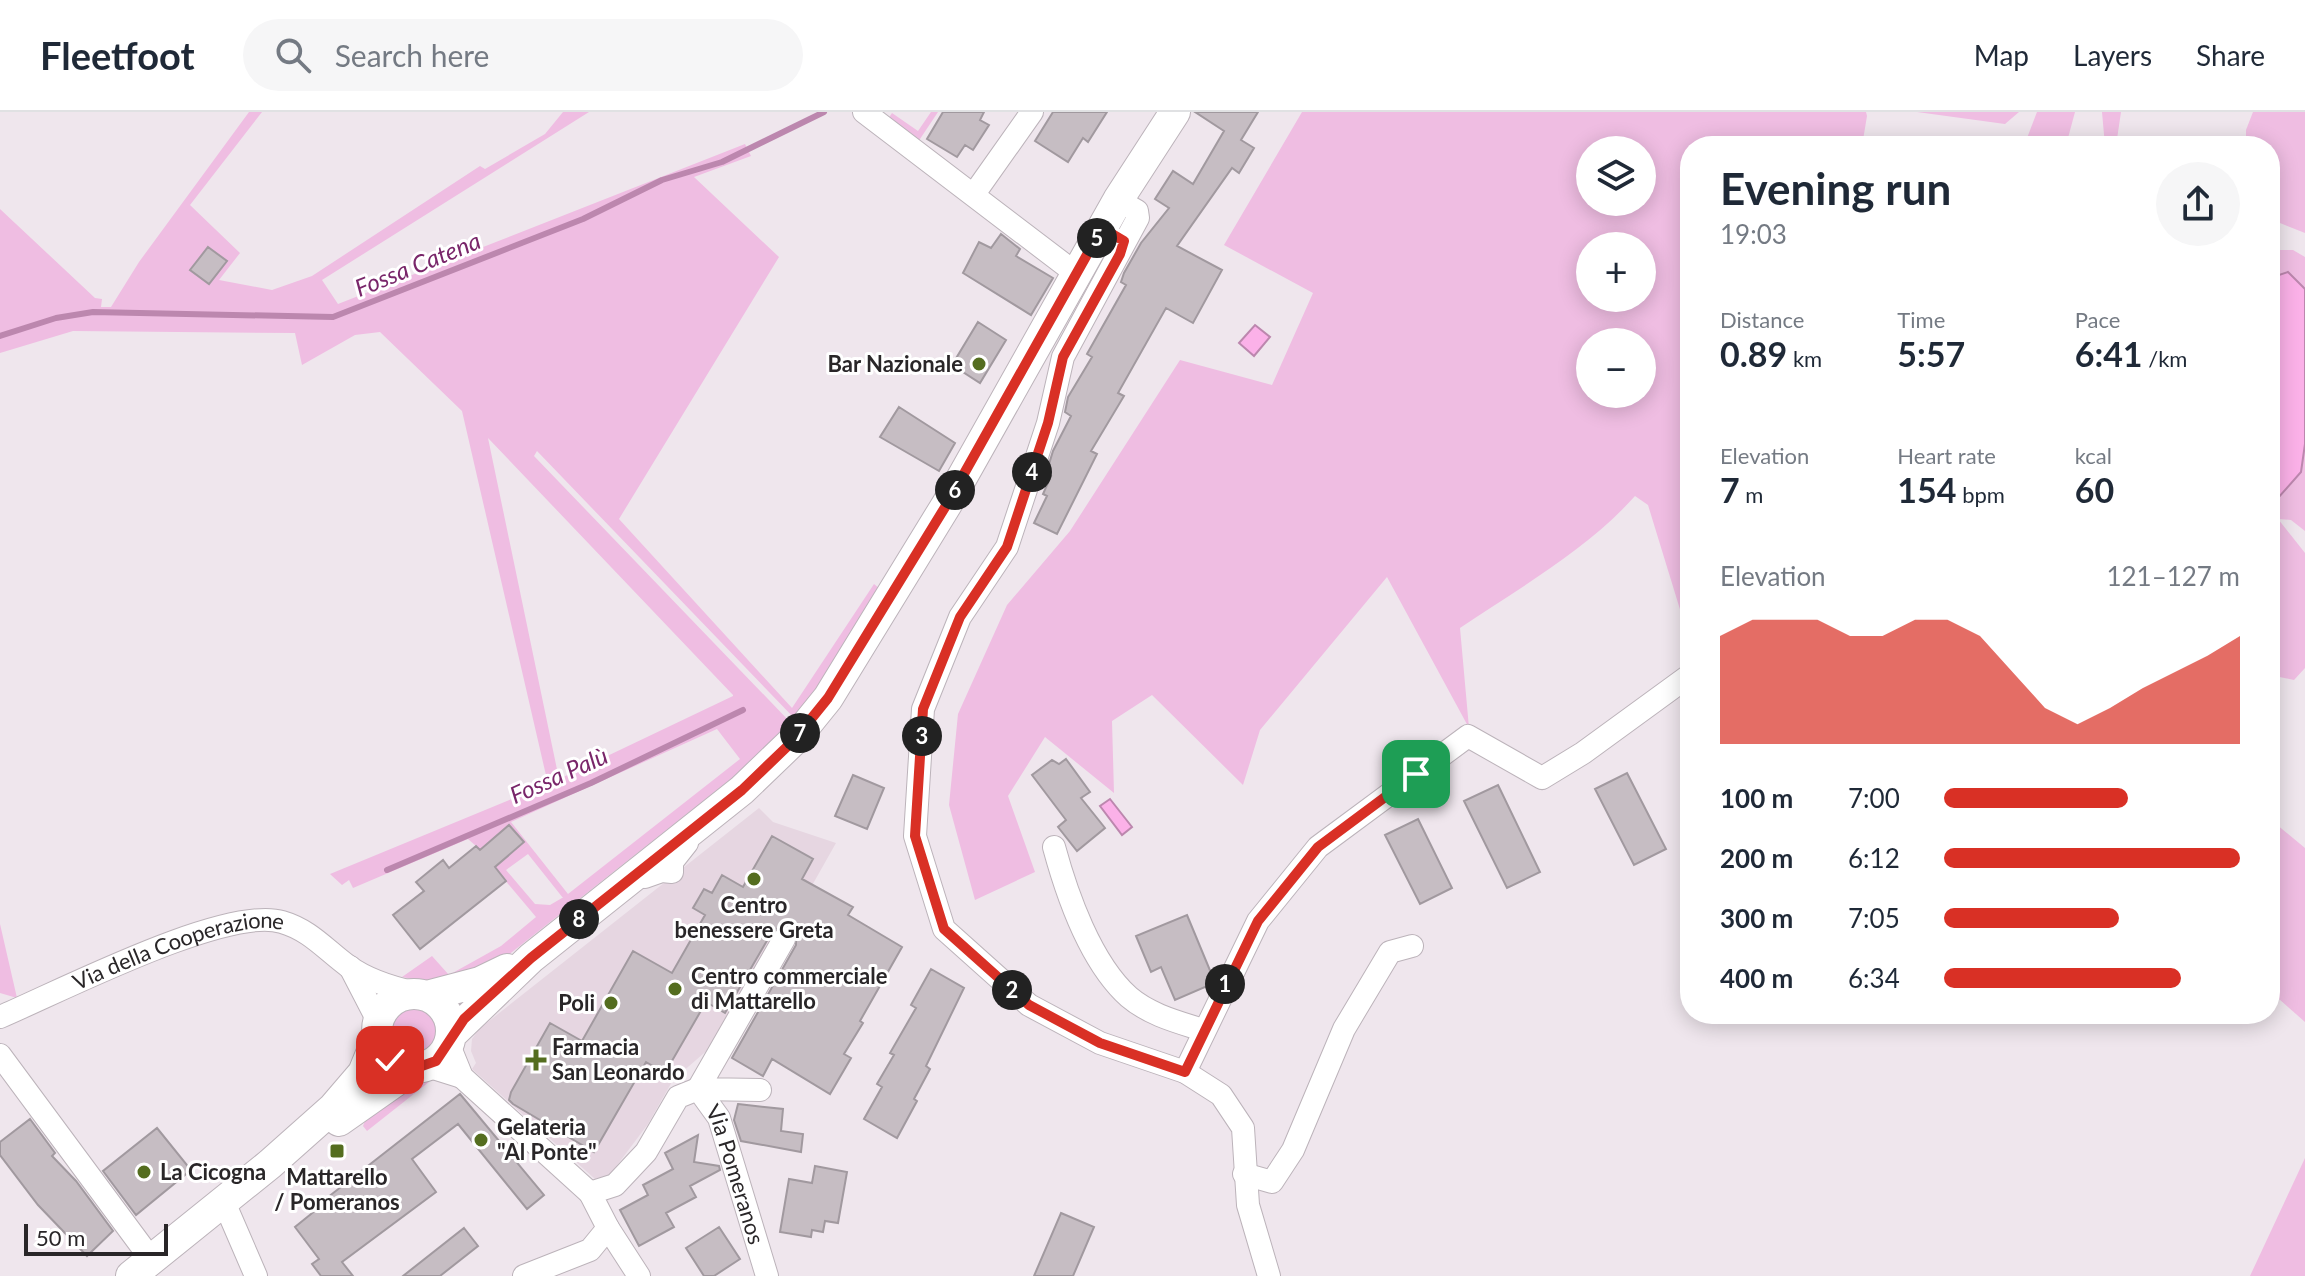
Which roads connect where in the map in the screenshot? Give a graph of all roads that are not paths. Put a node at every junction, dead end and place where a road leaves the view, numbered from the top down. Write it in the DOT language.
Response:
graph roads {
  1 [pos="864,112"];
  2 [pos="1032,112"];
  3 [pos="1175,112"];
  4 [pos="974,194"];
  5 [pos="1113,234"];
  6 [pos="1078,275"];
  7 [pos="1680,682"];
  8 [pos="1054,847"];
  9 [pos="784,939"];
  10 [pos="1412,946"];
  11 [pos="531,958"];
  12 [pos="350,967"];
  13 [pos="422,995"];
  14 [pos="0,1017"];
  15 [pos="377,1030"];
  16 [pos="1203,1030"];
  17 [pos="450,1040"];
  18 [pos="0,1055"];
  19 [pos="420,1067"];
  20 [pos="1185,1072"];
  21 [pos="462,1077"];
  22 [pos="698,1089"];
  23 [pos="760,1090"];
  24 [pos="270,1164"];
  25 [pos="1244,1174"];
  26 [pos="590,1193"];
  27 [pos="224,1202"];
  28 [pos="608,1228"];
  29 [pos="141,1268"];
  30 [pos="256,1276"];
  31 [pos="524,1276"];
  32 [pos="639,1276"];
  33 [pos="767,1276"];
  34 [pos="1269,1276"];
  1 -- 4 [label="street"];
  2 -- 4 [label="street"];
  3 -- 5 [label="main road"];
  4 -- 6 [label="street"];
  5 -- 6 [label="main road"];
  5 -- 20 [label="street"];
  6 -- 11 [label="main road"];
  7 -- 16 [label="street"];
  8 -- 16 [label="street"];
  9 -- 22 [label="street"];
  10 -- 25 [label="street"];
  11 -- 13 [label="main road"];
  11 -- 17 [label="main road"];
  12 -- 13 [label="street, Via della Cooperazione"];
  12 -- 14 [label="street, Via della Cooperazione"];
  12 -- 15 [label="street, Via della Cooperazione"];
  13 -- 15 [label="main road"];
  13 -- 17 [label="main road"];
  15 -- 19 [label="main road"];
  15 -- 24 [label="main road"];
  16 -- 20 [label="street"];
  17 -- 19 [label="main road"];
  17 -- 21 [label="street"];
  18 -- 29 [label="street"];
  19 -- 21 [label="street"];
  19 -- 24 [label="main road"];
  20 -- 25 [label="street"];
  21 -- 26 [label="street"];
  22 -- 23 [label="street"];
  22 -- 26 [label="street, Via Pomeranos"];
  22 -- 33 [label="street, Via Pomeranos"];
  24 -- 27 [label="main road"];
  25 -- 34 [label="street"];
  26 -- 28 [label="street"];
  27 -- 29 [label="main road"];
  27 -- 30 [label="street"];
  28 -- 31 [label="street"];
  28 -- 32 [label="street"];
}
